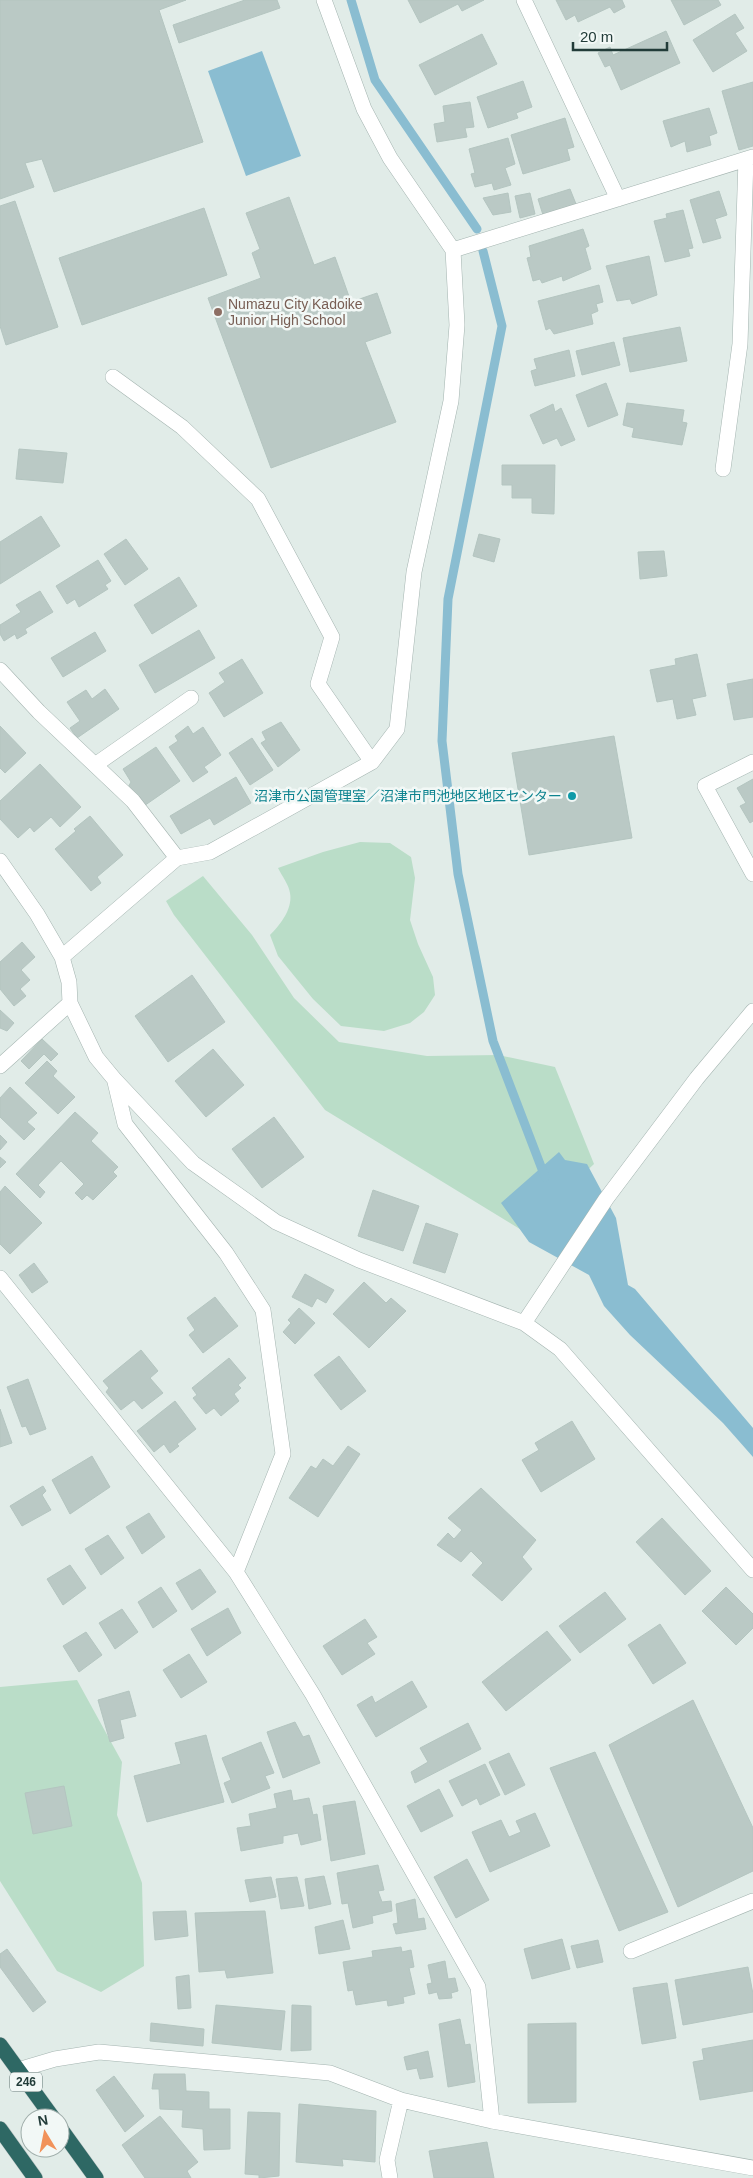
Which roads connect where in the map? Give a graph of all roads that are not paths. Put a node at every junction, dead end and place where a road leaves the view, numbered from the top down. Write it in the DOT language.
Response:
graph roads {
  1 [pos="324,0"];
  2 [pos="524,0"];
  3 [pos="749,158"];
  4 [pos="618,199"];
  5 [pos="453,250"];
  6 [pos="113,377"];
  7 [pos="722,469"];
  8 [pos="0,670"];
  9 [pos="191,698"];
  10 [pos="372,762"];
  11 [pos="753,762"];
  12 [pos="95,765"];
  13 [pos="177,858"];
  14 [pos="0,861"];
  15 [pos="753,874"];
  16 [pos="62,957"];
  17 [pos="70,1002"];
  18 [pos="753,1011"];
  19 [pos="0,1066"];
  20 [pos="115,1080"];
  21 [pos="0,1278"];
  22 [pos="524,1323"];
  23 [pos="753,1570"];
  24 [pos="236,1572"];
  25 [pos="753,1901"];
  26 [pos="631,1951"];
  27 [pos="0,2045"];
  28 [pos="18,2070"];
  29 [pos="401,2100"];
  30 [pos="45,2108"];
  31 [pos="492,2121"];
  32 [pos="0,2129"];
  33 [pos="70,2142"];
  34 [pos="753,2168"];
  35 [pos="34,2178"];
  36 [pos="96,2178"];
  37 [pos="390,2178"];
  1 -- 5 [label="street"];
  2 -- 4 [label="street"];
  3 -- 4 [label="street"];
  3 -- 7 [label="street"];
  4 -- 5 [label="street"];
  5 -- 10 [label="street"];
  6 -- 10 [label="street"];
  8 -- 12 [label="street"];
  9 -- 12 [label="street"];
  10 -- 13 [label="street"];
  11 -- 15 [label="street"];
  12 -- 13 [label="street"];
  13 -- 16 [label="street"];
  14 -- 16 [label="street"];
  16 -- 17 [label="street"];
  17 -- 19 [label="street"];
  17 -- 20 [label="street"];
  18 -- 22 [label="street"];
  20 -- 22 [label="street"];
  20 -- 24 [label="street"];
  21 -- 24 [label="street"];
  22 -- 23 [label="street"];
  24 -- 31 [label="street"];
  25 -- 26 [label="street"];
  27 -- 28 [label="highway, 246"];
  28 -- 29 [label="street"];
  28 -- 30 [label="highway, 246"];
  29 -- 31 [label="street"];
  29 -- 37 [label="street"];
  31 -- 34 [label="street"];
  32 -- 35 [label="highway"];
  33 -- 36 [label="highway"];
}
